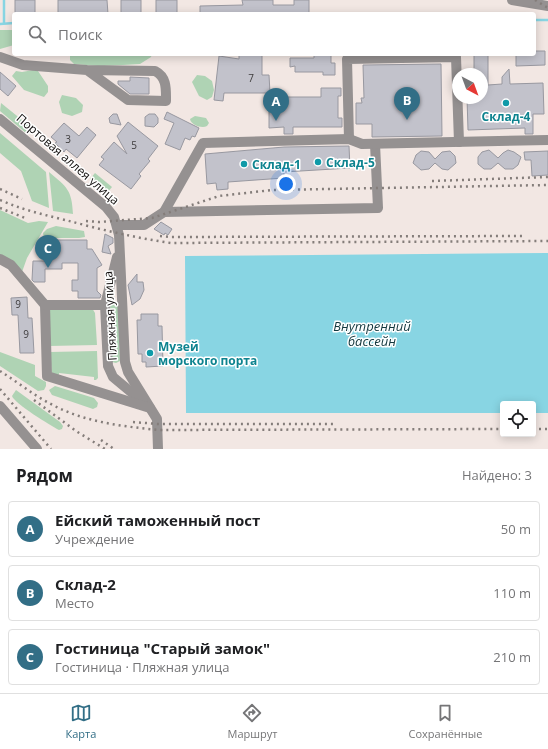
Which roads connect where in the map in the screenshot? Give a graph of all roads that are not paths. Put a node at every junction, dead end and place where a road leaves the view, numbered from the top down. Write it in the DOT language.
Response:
graph roads {
  1 [pos="512,0"];
  2 [pos="548,6"];
  3 [pos="0,57"];
  4 [pos="87,70"];
  5 [pos="0,119"];
  6 [pos="350,140"];
  7 [pos="548,140"];
  8 [pos="459,142"];
  9 [pos="375,144"];
  10 [pos="164,212"];
  11 [pos="117,225"];
  12 [pos="120,245"];
  13 [pos="0,259"];
  14 [pos="45,305"];
  15 [pos="105,305"];
  16 [pos="0,406"];
  17 [pos="150,408"];
  18 [pos="37,449"];
  19 [pos="158,449"];
  1 -- 2 [label="street"];
  3 -- 4 [label="street"];
  4 -- 4 [label="street"];
  5 -- 11 [label="street, Портовая аллея улица"];
  6 -- 8 [label="street"];
  6 -- 9 [label="street"];
  6 -- 10 [label="street"];
  7 -- 8 [label="street"];
  8 -- 9 [label="street"];
  9 -- 10 [label="street"];
  10 -- 11 [label="street"];
  11 -- 12 [label="street, Портовая аллея улица"];
  12 -- 15 [label="street"];
  12 -- 17 [label="street, Пляжная улица"];
  13 -- 14 [label="street"];
  14 -- 15 [label="street"];
  14 -- 17 [label="street"];
  15 -- 17 [label="street"];
  16 -- 18 [label="street"];
  17 -- 19 [label="street, Пляжная улица"];
}
